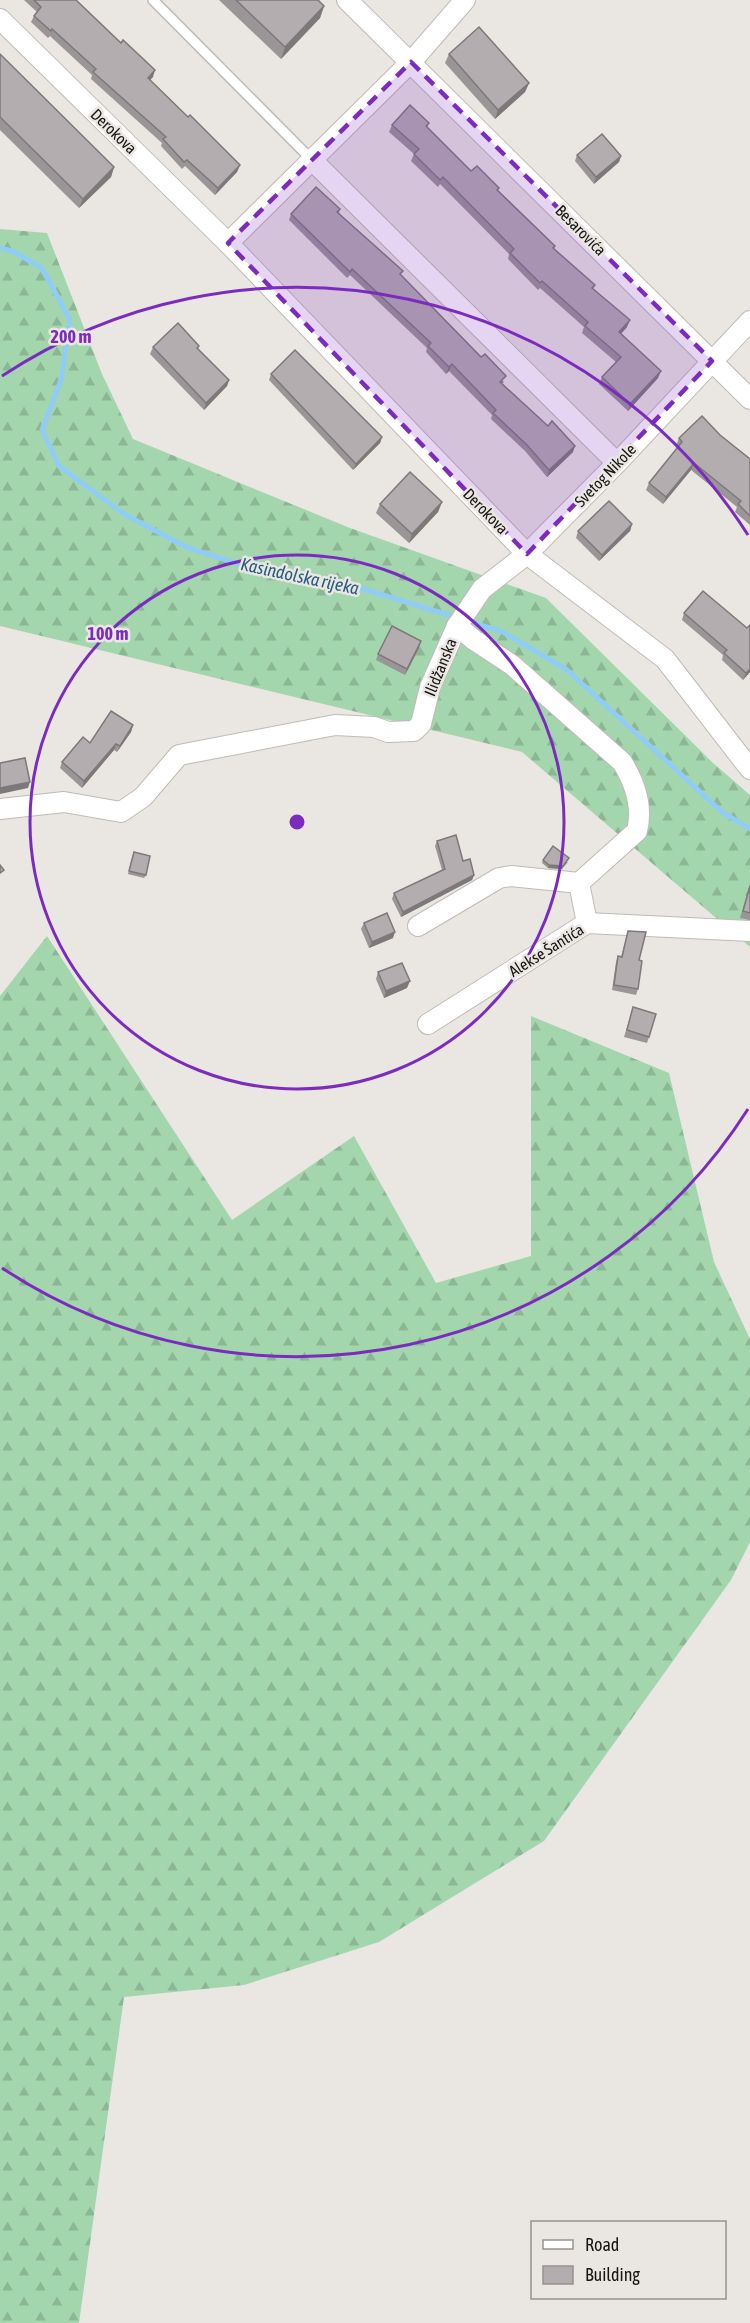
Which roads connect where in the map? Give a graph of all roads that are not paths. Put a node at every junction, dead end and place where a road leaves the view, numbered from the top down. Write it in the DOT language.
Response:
graph roads {
  1 [pos="153,0"];
  2 [pos="347,0"];
  3 [pos="465,0"];
  4 [pos="0,19"];
  5 [pos="411,63"];
  6 [pos="313,161"];
  7 [pos="228,243"];
  8 [pos="750,321"];
  9 [pos="712,361"];
  10 [pos="750,399"];
  11 [pos="617,463"];
  12 [pos="527,554"];
  13 [pos="457,626"];
  14 [pos="750,769"];
  15 [pos="0,809"];
  16 [pos="579,883"];
  17 [pos="587,923"];
  18 [pos="418,926"];
  19 [pos="750,931"];
  20 [pos="428,1024"];
  1 -- 6 [label="lane"];
  2 -- 5 [label="street, Besarovića"];
  3 -- 5 [label="street"];
  4 -- 7 [label="street, Derokova"];
  5 -- 6 [label="street"];
  5 -- 9 [label="street, Besarovića"];
  6 -- 7 [label="street"];
  6 -- 11 [label="street"];
  7 -- 12 [label="street, Derokova"];
  8 -- 9 [label="street, Svetog Nikole"];
  9 -- 10 [label="street, Besarovića"];
  9 -- 11 [label="street, Svetog Nikole"];
  11 -- 12 [label="street, Svetog Nikole"];
  12 -- 13 [label="street, Svetog Nikole"];
  12 -- 14 [label="street, Derokova"];
  13 -- 15 [label="street, Ilidžanska"];
  13 -- 16 [label="street, Ilidžanska"];
  16 -- 17 [label="street"];
  16 -- 18 [label="street"];
  17 -- 19 [label="street, Alekse Šantića"];
  17 -- 20 [label="street, Alekse Šantića"];
}
